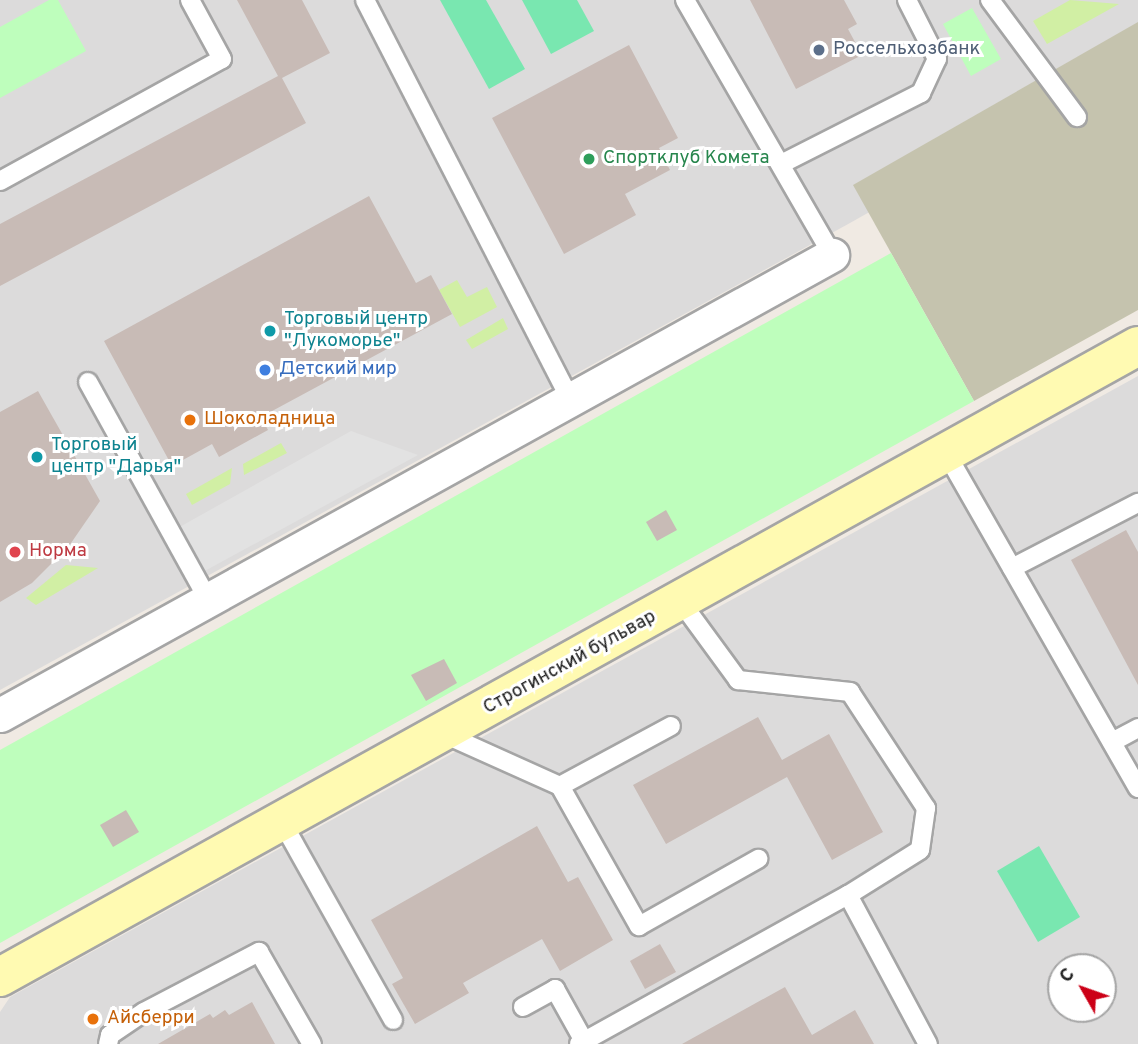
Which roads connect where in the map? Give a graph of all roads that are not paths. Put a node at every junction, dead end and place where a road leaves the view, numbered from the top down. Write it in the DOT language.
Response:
graph roads {
  1 [pos="190,0"];
  2 [pos="365,0"];
  3 [pos="685,0"];
  4 [pos="907,0"];
  5 [pos="990,0"];
  6 [pos="1077,117"];
  7 [pos="783,163"];
  8 [pos="0,181"];
  9 [pos="832,256"];
  10 [pos="1138,346"];
  11 [pos="88,382"];
  12 [pos="570,400"];
  13 [pos="947,453"];
  14 [pos="1138,503"];
  15 [pos="1012,568"];
  16 [pos="208,599"];
  17 [pos="681,602"];
  18 [pos="0,715"];
  19 [pos="671,726"];
  20 [pos="1138,727"];
  21 [pos="442,733"];
  22 [pos="1112,742"];
  23 [pos="560,786"];
  24 [pos="1138,788"];
  25 [pos="282,822"];
  26 [pos="758,859"];
  27 [pos="848,895"];
  28 [pos="1,976"];
  29 [pos="523,1007"];
  30 [pos="393,1020"];
  31 [pos="581,1043"];
  32 [pos="108,1044"];
  33 [pos="312,1044"];
  34 [pos="928,1044"];
  1 -- 8 [label="lane"];
  2 -- 12 [label="lane"];
  3 -- 7 [label="lane"];
  4 -- 7 [label="lane"];
  5 -- 6 [label="lane"];
  7 -- 9 [label="lane"];
  9 -- 12 [label="street"];
  10 -- 13 [label="street, Строгинский бульвар"];
  11 -- 16 [label="lane"];
  12 -- 16 [label="street"];
  13 -- 15 [label="lane"];
  13 -- 17 [label="street, Строгинский бульвар"];
  14 -- 15 [label="lane"];
  15 -- 22 [label="lane"];
  16 -- 18 [label="street"];
  17 -- 21 [label="street, Строгинский бульвар"];
  17 -- 27 [label="lane"];
  19 -- 23 [label="lane"];
  20 -- 22 [label="lane"];
  21 -- 23 [label="lane"];
  21 -- 25 [label="street, Строгинский бульвар"];
  22 -- 24 [label="lane"];
  23 -- 26 [label="lane"];
  25 -- 28 [label="street, Строгинский бульвар"];
  25 -- 30 [label="lane"];
  27 -- 31 [label="lane"];
  27 -- 34 [label="lane"];
  29 -- 31 [label="lane"];
  32 -- 33 [label="lane"];
}
